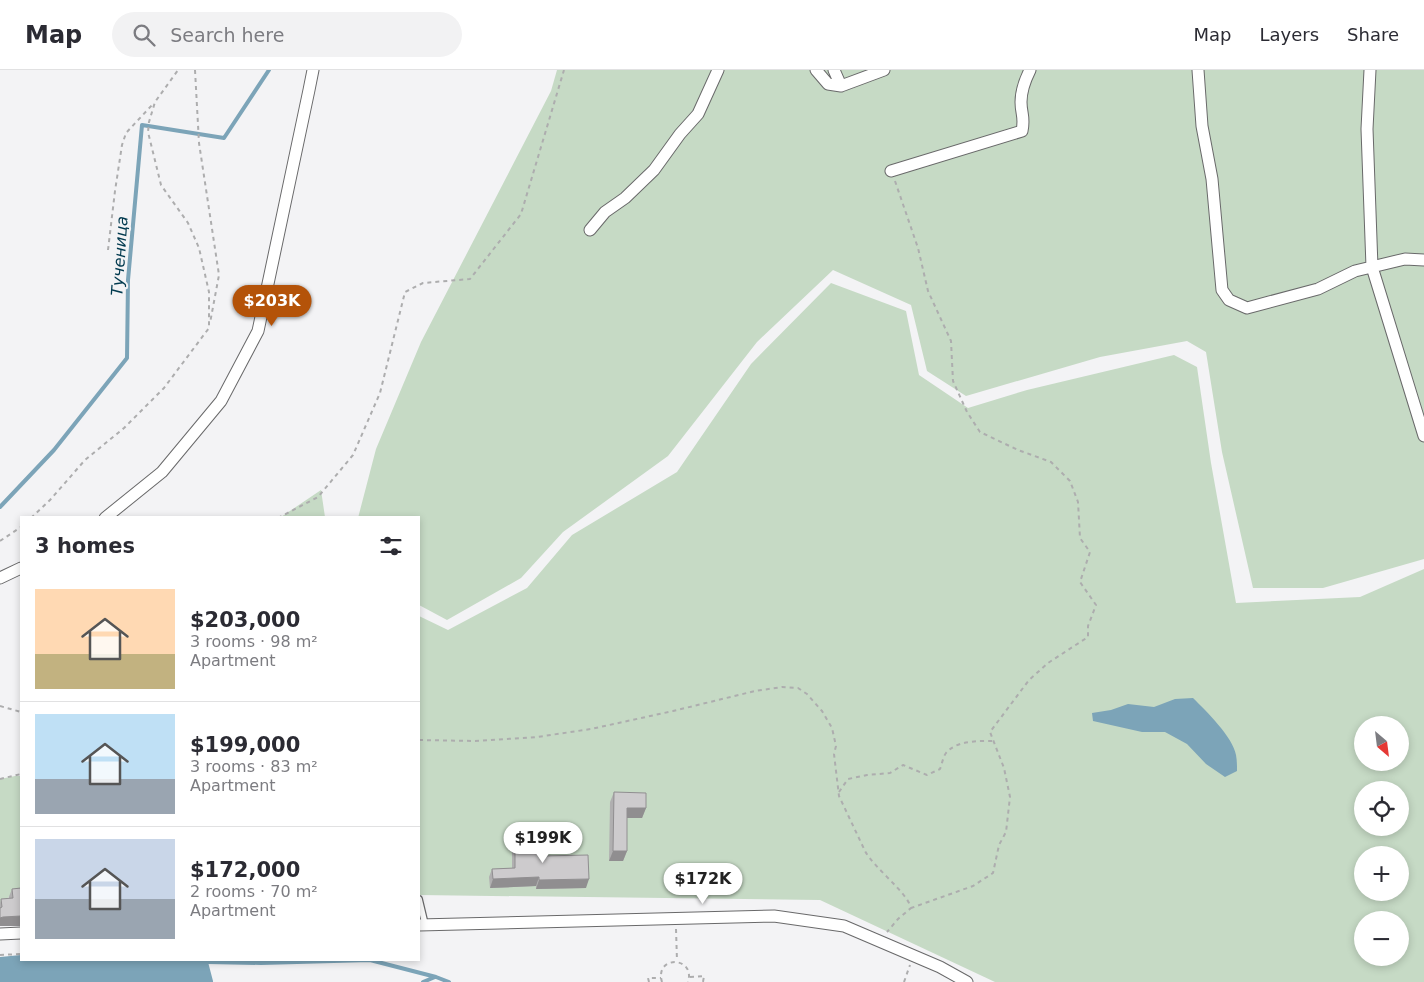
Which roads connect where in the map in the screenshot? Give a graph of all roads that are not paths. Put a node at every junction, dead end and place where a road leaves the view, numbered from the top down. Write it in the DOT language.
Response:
graph roads {
  1 [pos="312,70"];
  2 [pos="718,70"];
  3 [pos="816,70"];
  4 [pos="834,70"];
  5 [pos="884,70"];
  6 [pos="1030,70"];
  7 [pos="1198,70"];
  8 [pos="1370,70"];
  9 [pos="842,86"];
  10 [pos="891,171"];
  11 [pos="590,230"];
  12 [pos="1424,260"];
  13 [pos="1372,267"];
  14 [pos="1424,436"];
  15 [pos="107,516"];
  16 [pos="20,568"];
  17 [pos="0,578"];
  18 [pos="420,907"];
  19 [pos="422,924"];
  20 [pos="20,933"];
  21 [pos="0,934"];
  22 [pos="968,982"];
  1 -- 15 [label="street"];
  2 -- 11 [label="street"];
  3 -- 9 [label="street"];
  4 -- 9 [label="street"];
  5 -- 9 [label="street"];
  6 -- 10 [label="street"];
  7 -- 13 [label="street"];
  8 -- 13 [label="street"];
  12 -- 13 [label="street"];
  13 -- 14 [label="street"];
  16 -- 17 [label="street"];
  18 -- 19 [label="lane"];
  19 -- 22 [label="street"];
  20 -- 21 [label="street"];
}
